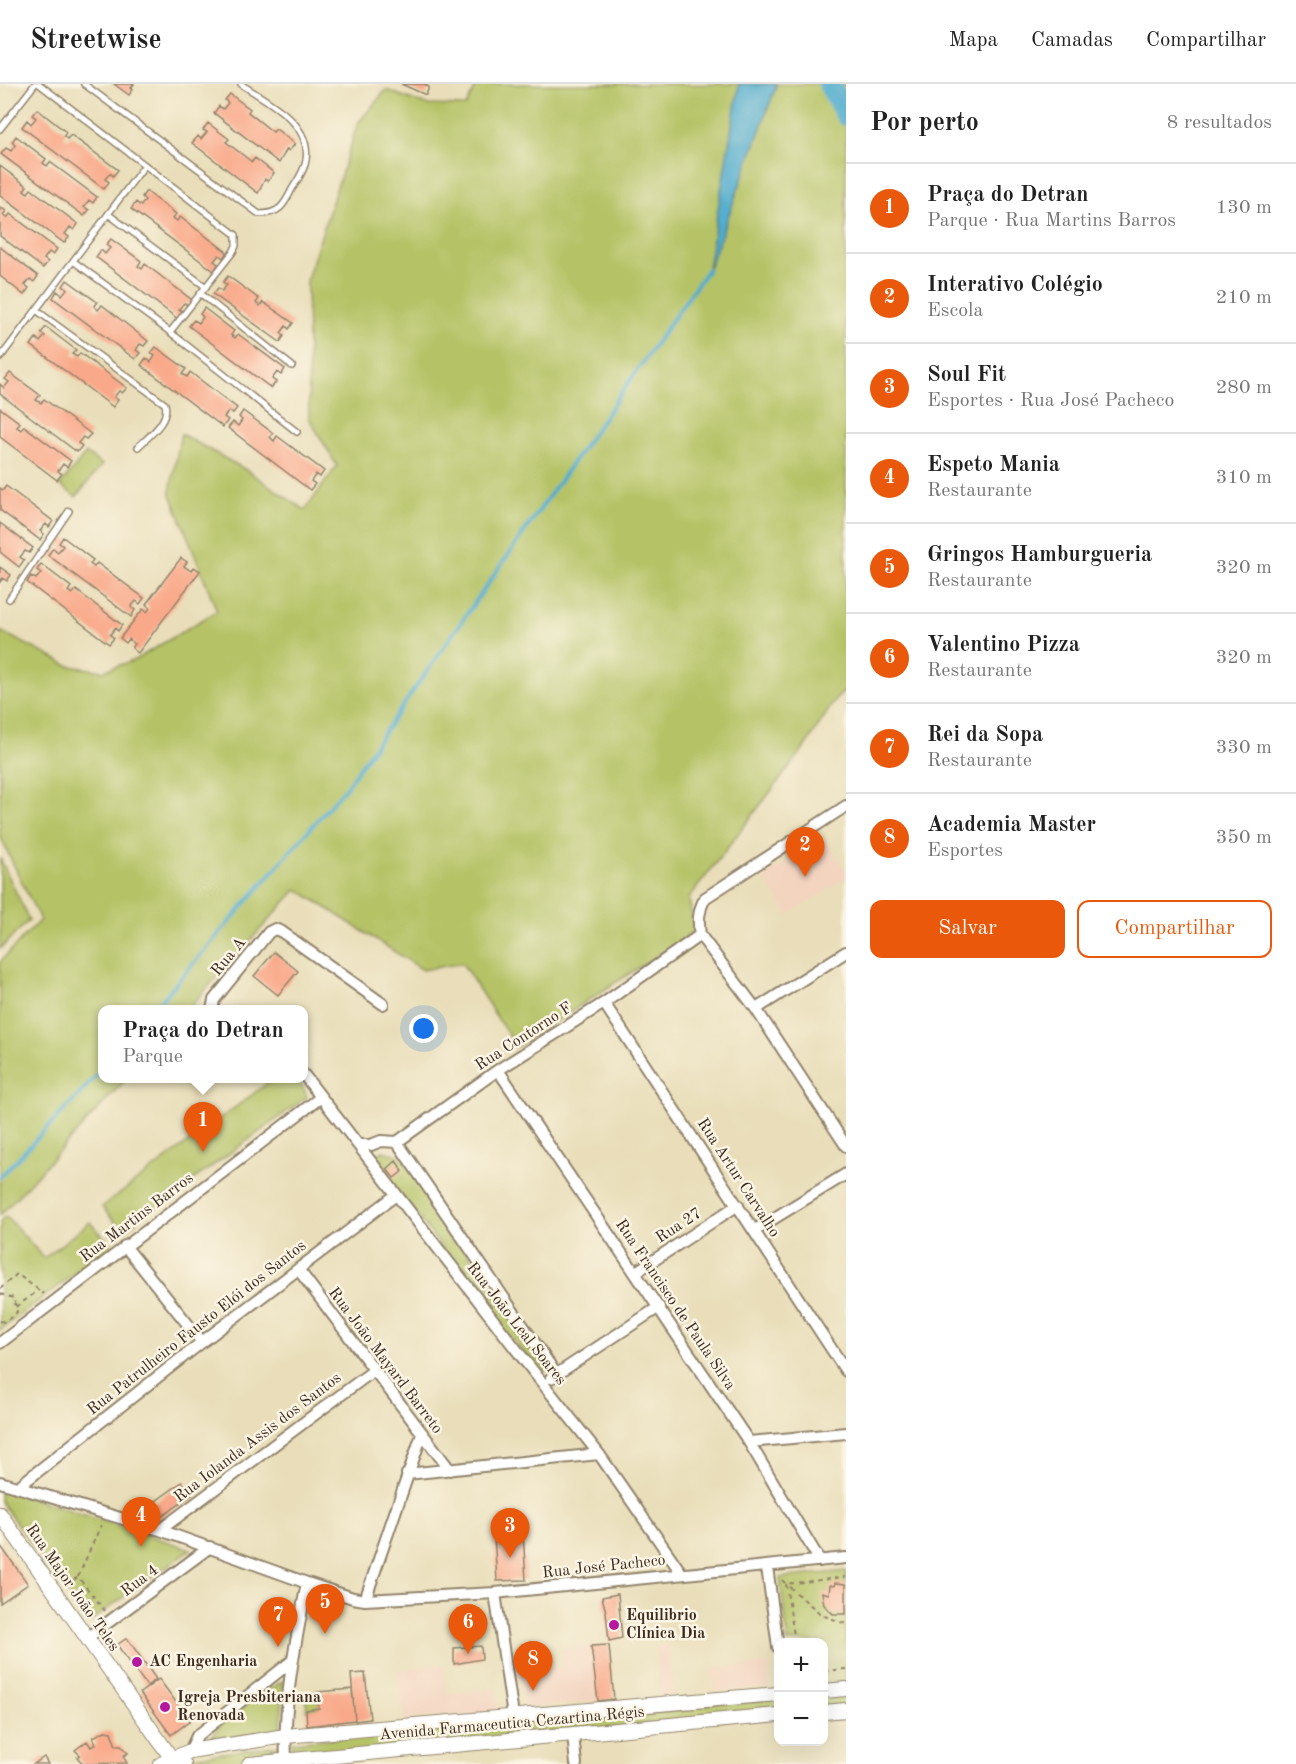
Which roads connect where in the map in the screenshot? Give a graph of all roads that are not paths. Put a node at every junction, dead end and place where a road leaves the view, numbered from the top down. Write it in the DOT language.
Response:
graph roads {
  1 [pos="37,84"];
  2 [pos="84,84"];
  3 [pos="242,84"];
  4 [pos="0,129"];
  5 [pos="145,165"];
  6 [pos="108,214"];
  7 [pos="73,261"];
  8 [pos="206,287"];
  9 [pos="201,294"];
  10 [pos="36,310"];
  11 [pos="170,333"];
  12 [pos="0,358"];
  13 [pos="292,366"];
  14 [pos="297,432"];
  15 [pos="138,447"];
  16 [pos="69,511"];
  17 [pos="9,599"];
  18 [pos="846,806"];
  19 [pos="700,936"];
  20 [pos="846,952"];
  21 [pos="604,1003"];
  22 [pos="383,1004"];
  23 [pos="213,1005"];
  24 [pos="756,1009"];
  25 [pos="498,1070"];
  26 [pos="308,1081"];
  27 [pos="321,1097"];
  28 [pos="397,1142"];
  29 [pos="359,1145"];
  30 [pos="846,1146"];
  31 [pos="846,1174"];
  32 [pos="396,1195"];
  33 [pos="738,1205"];
  34 [pos="755,1230"];
  35 [pos="125,1246"];
  36 [pos="298,1269"];
  37 [pos="636,1272"];
  38 [pos="659,1307"];
  39 [pos="202,1342"];
  40 [pos="0,1343"];
  41 [pos="373,1371"];
  42 [pos="846,1371"];
  43 [pos="556,1374"];
  44 [pos="544,1383"];
  45 [pos="846,1433"];
  46 [pos="422,1434"];
  47 [pos="749,1442"];
  48 [pos="599,1454"];
  49 [pos="450,1470"];
  50 [pos="407,1474"];
  51 [pos="0,1482"];
  52 [pos="18,1487"];
  53 [pos="0,1514"];
  54 [pos="160,1530"];
  55 [pos="210,1547"];
  56 [pos="846,1558"];
  57 [pos="820,1561"];
  58 [pos="767,1567"];
  59 [pos="682,1574"];
  60 [pos="308,1583"];
  61 [pos="495,1593"];
  62 [pos="365,1600"];
  63 [pos="87,1638"];
  64 [pos="777,1638"];
  65 [pos="292,1661"];
  66 [pos="846,1689"];
  67 [pos="828,1691"];
  68 [pos="774,1694"];
  69 [pos="846,1710"];
  70 [pos="828,1712"];
  71 [pos="774,1715"];
  72 [pos="513,1716"];
  73 [pos="285,1736"];
  74 [pos="573,1736"];
  75 [pos="177,1759"];
  76 [pos="286,1760"];
  77 [pos="249,1764"];
  78 [pos="576,1764"];
  1 -- 4 [label="lane"];
  1 -- 5 [label="lane"];
  2 -- 3 [label="lane"];
  5 -- 6 [label="lane"];
  5 -- 8 [label="lane"];
  6 -- 7 [label="lane"];
  6 -- 8 [label="lane"];
  7 -- 10 [label="lane"];
  7 -- 11 [label="lane"];
  8 -- 9 [label="lane"];
  9 -- 11 [label="lane"];
  9 -- 13 [label="lane"];
  10 -- 12 [label="lane"];
  10 -- 15 [label="lane"];
  11 -- 14 [label="lane"];
  16 -- 17 [label="lane"];
  18 -- 19 [label="street"];
  19 -- 21 [label="street, Rua Contorno F"];
  19 -- 24 [label="street"];
  20 -- 24 [label="street"];
  21 -- 25 [label="street, Rua Contorno F"];
  21 -- 33 [label="street, Rua Artur Carvalho"];
  22 -- 23 [label="street, Rua A"];
  24 -- 30 [label="street"];
  25 -- 28 [label="street, Rua Contorno F"];
  25 -- 37 [label="street, Rua Francisco de Paula Silva"];
  26 -- 27 [label="street, Rua João Leal Soares"];
  27 -- 29 [label="street, Rua João Leal Soares"];
  27 -- 35 [label="street, Rua Martins Barros"];
  28 -- 29 [label="street, Rua Contorno F"];
  28 -- 43 [label="street, Rua João Leal Soares"];
  29 -- 32 [label="street, Rua João Leal Soares"];
  31 -- 34 [label="street"];
  32 -- 36 [label="street, Rua Patrulheiro Fausto Elói dos Santos"];
  32 -- 44 [label="street, Rua João Leal Soares"];
  33 -- 34 [label="street, Rua Artur Carvalho"];
  33 -- 37 [label="street, Rua 27"];
  34 -- 42 [label="street, Rua Artur Carvalho"];
  35 -- 39 [label="street"];
  35 -- 40 [label="street, Rua Martins Barros"];
  36 -- 39 [label="street, Rua Patrulheiro Fausto Elói dos Santos"];
  36 -- 41 [label="street, Rua João Mayard Barreto"];
  37 -- 38 [label="street, Rua Francisco de Paula Silva"];
  38 -- 43 [label="street"];
  38 -- 47 [label="street, Rua Francisco de Paula Silva"];
  39 -- 52 [label="street, Rua Patrulheiro Fausto Elói dos Santos"];
  41 -- 46 [label="street, Rua João Mayard Barreto"];
  41 -- 54 [label="street, Rua Iolanda Assis dos Santos"];
  43 -- 44 [label="street"];
  44 -- 48 [label="street, Rua João Leal Soares"];
  45 -- 47 [label="street"];
  46 -- 49 [label="street, Rua João Mayard Barreto"];
  46 -- 50 [label="street"];
  47 -- 57 [label="street, Rua Francisco de Paula Silva"];
  48 -- 49 [label="street"];
  48 -- 59 [label="street, Rua João Leal Soares"];
  49 -- 50 [label="street"];
  50 -- 62 [label="street"];
  51 -- 52 [label="street, Rua José Pacheco"];
  52 -- 54 [label="street, Rua José Pacheco"];
  53 -- 63 [label="street, Rua Major João Teles"];
  54 -- 55 [label="street, Rua José Pacheco"];
  55 -- 60 [label="street, Rua José Pacheco"];
  55 -- 63 [label="street, Rua 4"];
  56 -- 57 [label="street, Rua José Pacheco"];
  57 -- 58 [label="street, Rua José Pacheco"];
  58 -- 59 [label="street, Rua José Pacheco"];
  58 -- 64 [label="street"];
  59 -- 61 [label="street, Rua José Pacheco"];
  60 -- 62 [label="street, Rua José Pacheco"];
  60 -- 65 [label="street"];
  61 -- 62 [label="street, Rua José Pacheco"];
  61 -- 72 [label="street"];
  63 -- 75 [label="street, Rua Major João Teles"];
  65 -- 73 [label="street"];
  65 -- 75 [label="street"];
  66 -- 67 [label="street"];
  68 -- 72 [label="street, Avenida Farmaceutica Cezartina Régis"];
  69 -- 70 [label="street"];
  71 -- 74 [label="street, Avenida Farmaceutica Cezartina Régis"];
  72 -- 73 [label="street, Avenida Farmaceutica Cezartina Régis"];
  73 -- 75 [label="street, Avenida Farmaceutica Cezartina Régis"];
  73 -- 76 [label="street"];
  74 -- 76 [label="street, Avenida Farmaceutica Cezartina Régis"];
  74 -- 78 [label="street"];
  76 -- 77 [label="street, Avenida Farmaceutica Cezartina Régis"];
}
